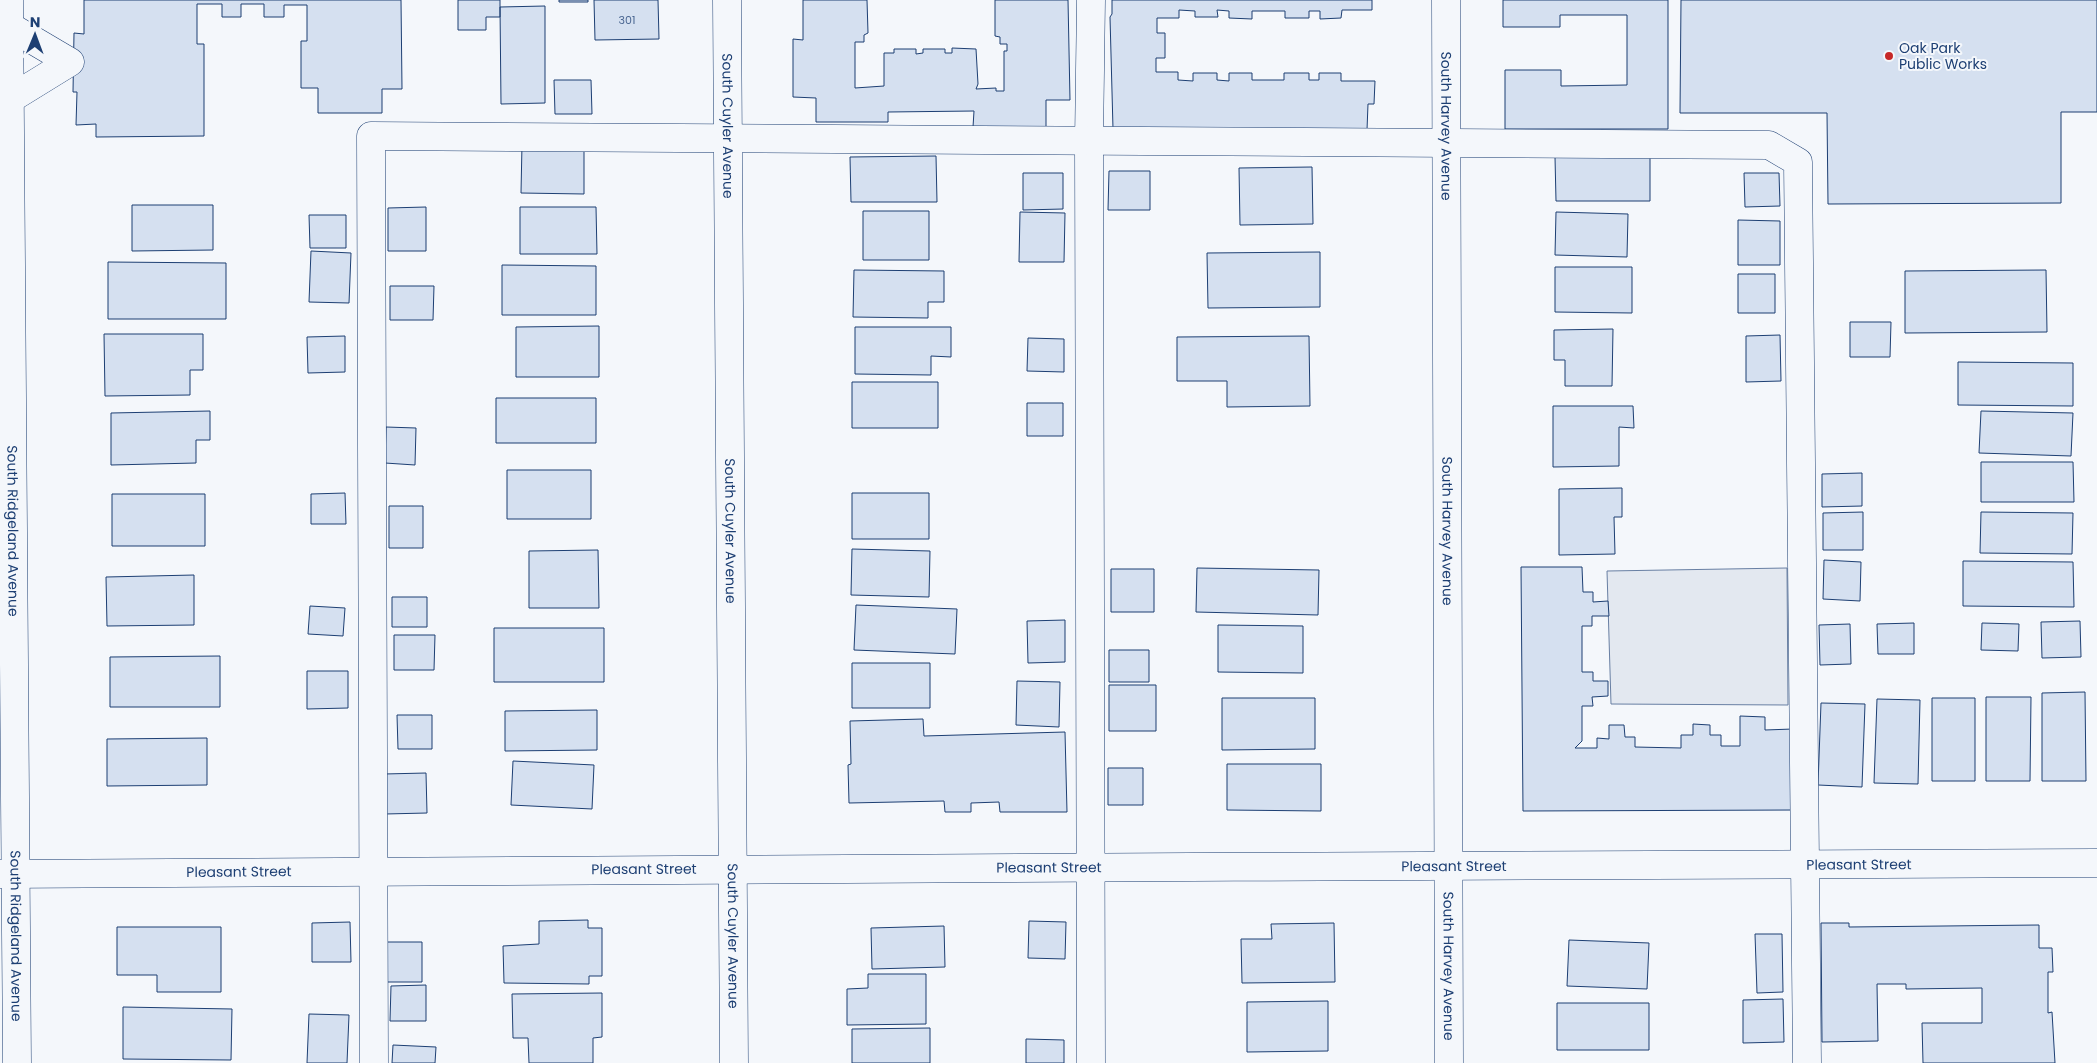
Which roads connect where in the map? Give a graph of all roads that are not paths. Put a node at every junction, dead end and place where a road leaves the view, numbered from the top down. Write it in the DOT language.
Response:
graph roads {
  1 [pos="727,0"];
  2 [pos="1091,0"];
  3 [pos="1446,0"];
  4 [pos="9,13"];
  5 [pos="10,99"];
  6 [pos="5,128"];
  7 [pos="728,138"];
  8 [pos="1089,141"];
  9 [pos="1447,143"];
  10 [pos="2097,863"];
  11 [pos="1804,865"];
  12 [pos="732,867"];
  13 [pos="1091,867"];
  14 [pos="1448,868"];
  15 [pos="374,870"];
  16 [pos="9,874"];
  17 [pos="17,1063"];
  18 [pos="374,1063"];
  19 [pos="734,1063"];
  20 [pos="1091,1063"];
  21 [pos="1449,1063"];
  22 [pos="1807,1063"];
  1 -- 7 [label="street, South Cuyler Avenue"];
  2 -- 8 [label="street"];
  3 -- 9 [label="street, South Harvey Avenue"];
  4 -- 5 [label="street, South Ridgeland Avenue"];
  4 -- 5 [label="street"];
  5 -- 6 [label="street, South Ridgeland Avenue"];
  6 -- 16 [label="street, South Ridgeland Avenue"];
  7 -- 8 [label="street"];
  7 -- 12 [label="street, South Cuyler Avenue"];
  7 -- 15 [label="street"];
  8 -- 9 [label="street"];
  8 -- 13 [label="street"];
  9 -- 11 [label="street"];
  9 -- 14 [label="street, South Harvey Avenue"];
  10 -- 11 [label="street, Pleasant Street"];
  11 -- 14 [label="street, Pleasant Street"];
  11 -- 22 [label="street"];
  12 -- 13 [label="street, Pleasant Street"];
  12 -- 15 [label="street, Pleasant Street"];
  12 -- 19 [label="street, South Cuyler Avenue"];
  13 -- 14 [label="street, Pleasant Street"];
  13 -- 20 [label="street"];
  14 -- 21 [label="street, South Harvey Avenue"];
  15 -- 16 [label="street, Pleasant Street"];
  15 -- 18 [label="street"];
  16 -- 17 [label="street, South Ridgeland Avenue"];
}
